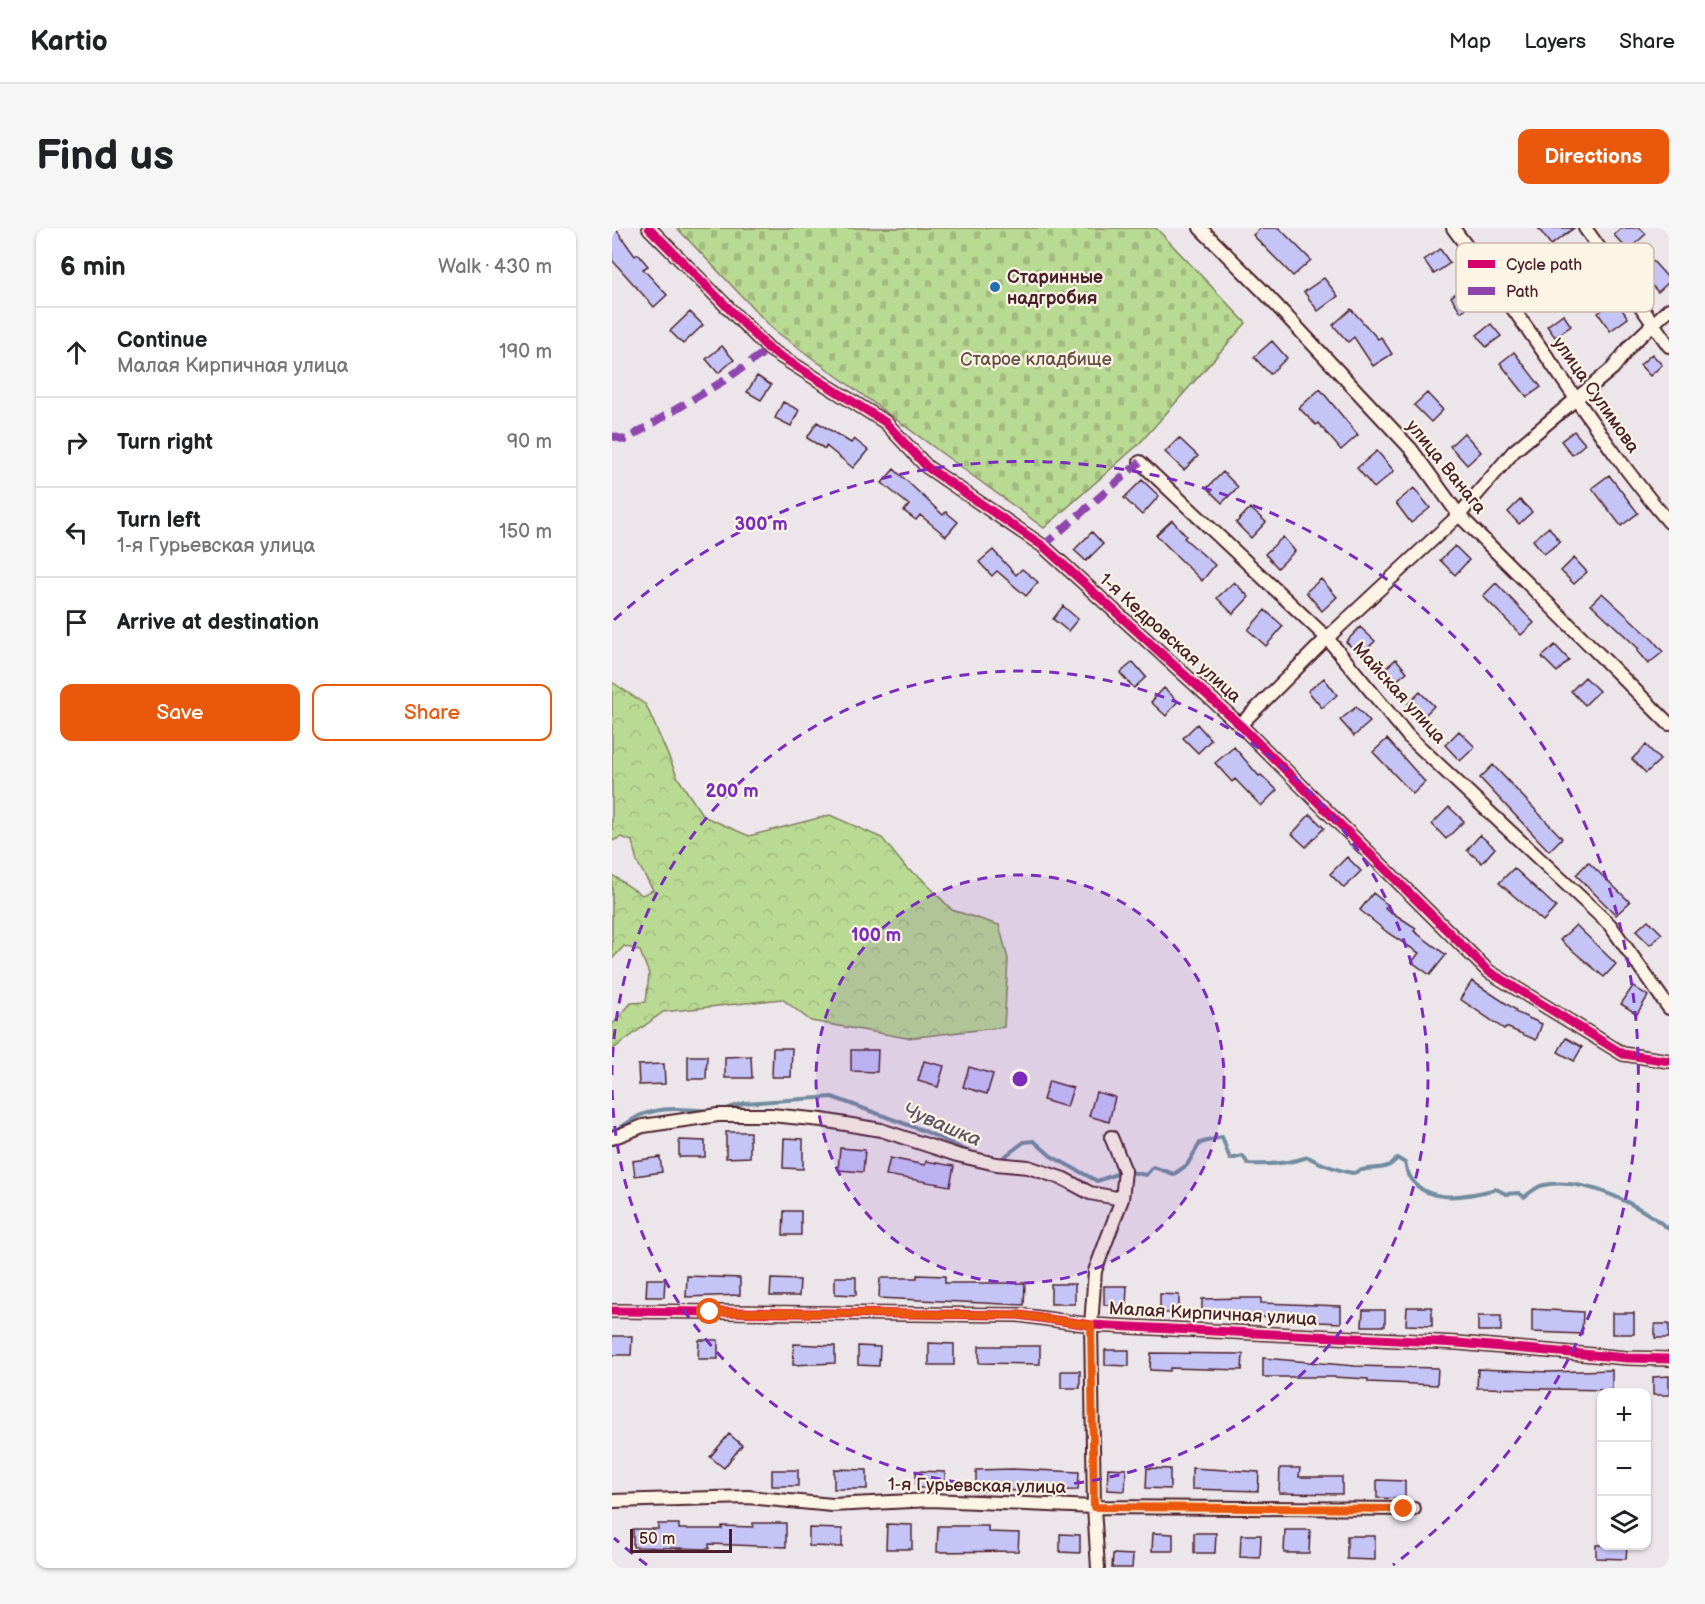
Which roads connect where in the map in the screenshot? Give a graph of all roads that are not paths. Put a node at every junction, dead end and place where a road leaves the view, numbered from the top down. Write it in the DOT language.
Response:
graph roads {
  1 [pos="649,228"];
  2 [pos="1200,228"];
  3 [pos="1453,228"];
  4 [pos="1585,228"];
  5 [pos="1464,243"];
  6 [pos="1595,243"];
  7 [pos="1669,309"];
  8 [pos="1516,312"];
  9 [pos="1643,312"];
  10 [pos="1653,327"];
  11 [pos="1669,346"];
  12 [pos="1576,401"];
  13 [pos="1140,462"];
  14 [pos="1459,515"];
  15 [pos="1669,522"];
  16 [pos="1327,638"];
  17 [pos="1669,724"];
  18 [pos="1240,725"];
  19 [pos="1669,1008"];
  20 [pos="1669,1061"];
  21 [pos="1111,1137"];
  22 [pos="612,1138"];
  23 [pos="1122,1199"];
  24 [pos="612,1311"];
  25 [pos="1091,1325"];
  26 [pos="1669,1359"];
  27 [pos="612,1501"];
  28 [pos="1094,1507"];
  29 [pos="1414,1509"];
  30 [pos="1098,1568"];
  1 -- 18 [label="street, 1-я Кедровская улица"];
  2 -- 14 [label="street, улица Ванага"];
  3 -- 5 [label="street, улица Сулимова"];
  4 -- 6 [label="street"];
  7 -- 10 [label="street"];
  8 -- 12 [label="street, улица Сулимова"];
  9 -- 10 [label="street"];
  10 -- 11 [label="street"];
  10 -- 12 [label="street"];
  12 -- 14 [label="street"];
  12 -- 15 [label="street, улица Сулимова"];
  13 -- 16 [label="street, Майская улица"];
  14 -- 16 [label="street"];
  14 -- 17 [label="street, улица Ванага"];
  16 -- 18 [label="street"];
  16 -- 19 [label="street, Майская улица"];
  18 -- 20 [label="street, 1-я Кедровская улица"];
  21 -- 23 [label="street"];
  22 -- 23 [label="street"];
  23 -- 25 [label="street"];
  24 -- 25 [label="street, Малая Кирпичная улица"];
  25 -- 26 [label="street, Малая Кирпичная улица"];
  25 -- 28 [label="street"];
  27 -- 28 [label="street, 1-я Гурьевская улица"];
  28 -- 29 [label="street, 1-я Гурьевская улица"];
  28 -- 30 [label="street"];
}
